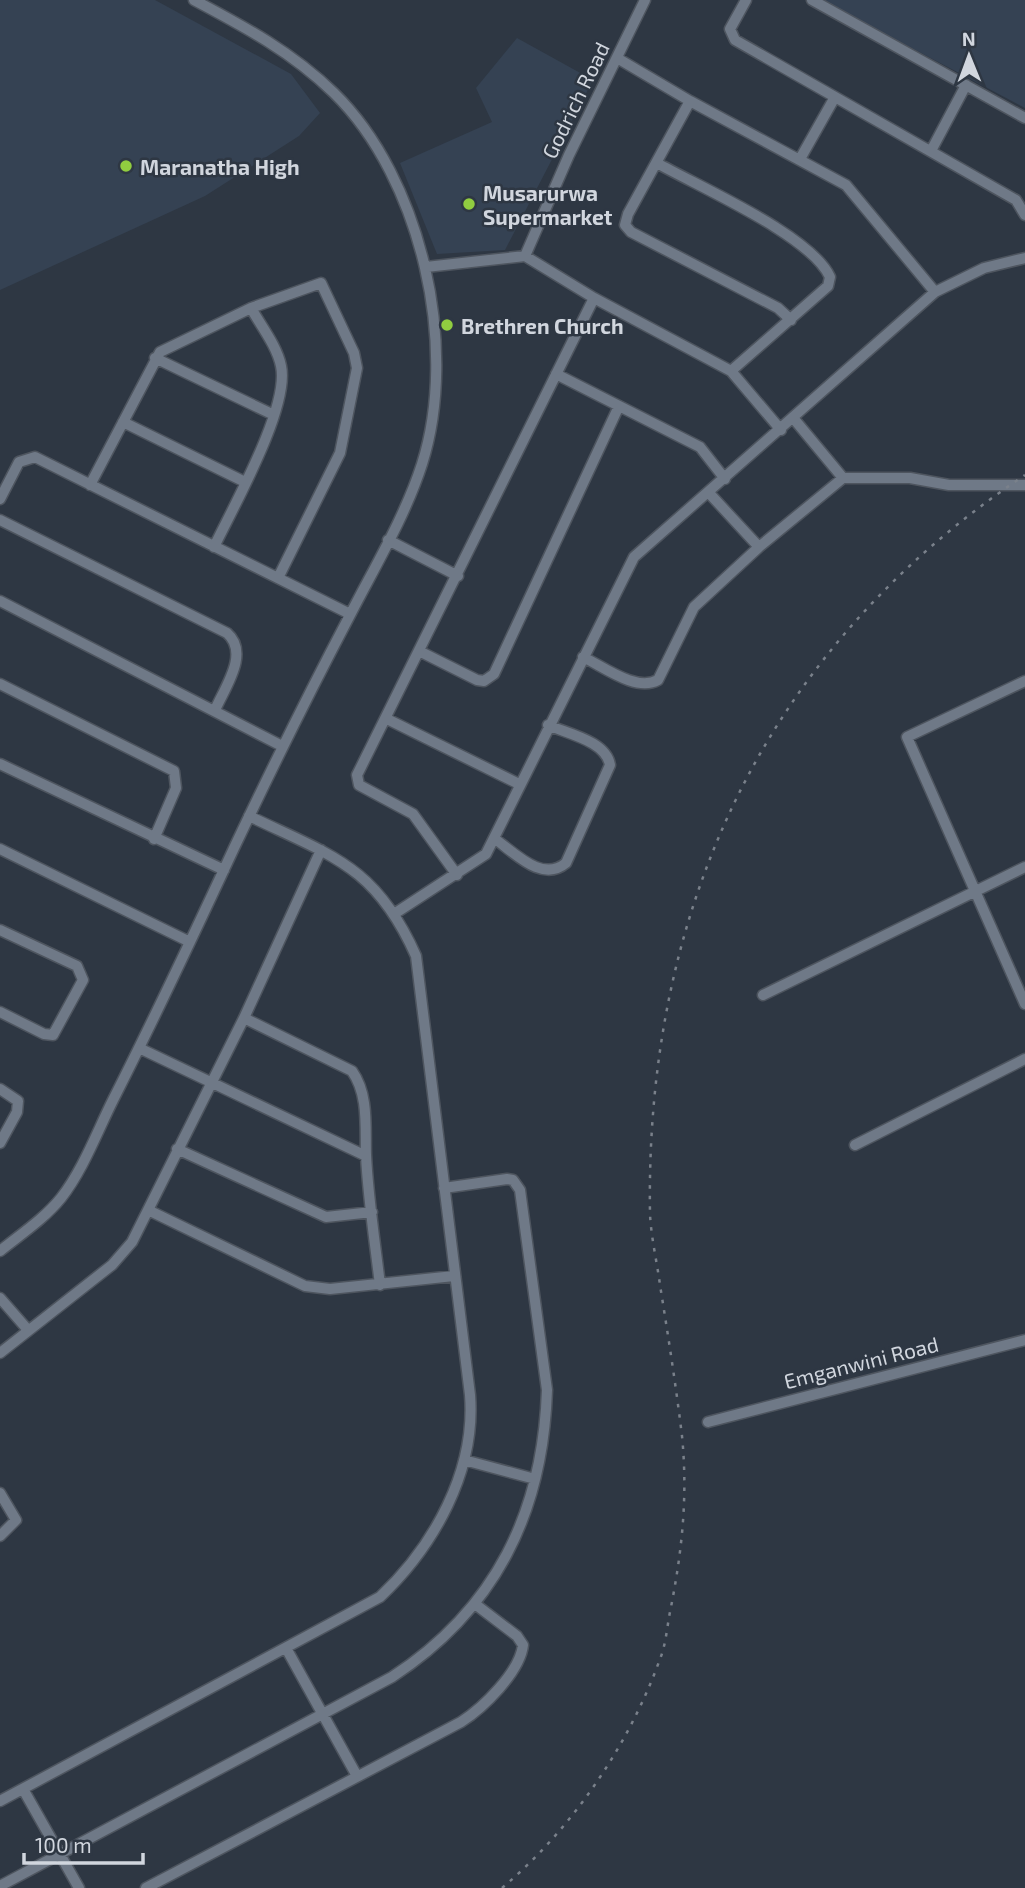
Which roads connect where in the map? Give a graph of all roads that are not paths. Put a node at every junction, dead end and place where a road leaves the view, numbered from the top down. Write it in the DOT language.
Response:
graph roads {
  1 [pos="194,0"];
  2 [pos="645,0"];
  3 [pos="746,0"];
  4 [pos="811,0"];
  5 [pos="617,58"];
  6 [pos="966,85"];
  7 [pos="835,97"];
  8 [pos="690,101"];
  9 [pos="1025,118"];
  10 [pos="932,149"];
  11 [pos="800,159"];
  12 [pos="657,163"];
  13 [pos="1025,215"];
  14 [pos="525,256"];
  15 [pos="1025,258"];
  16 [pos="426,267"];
  17 [pos="935,292"];
  18 [pos="594,298"];
  19 [pos="251,308"];
  20 [pos="791,320"];
  21 [pos="155,358"];
  22 [pos="732,371"];
  23 [pos="556,374"];
  24 [pos="619,406"];
  25 [pos="274,415"];
  26 [pos="794,419"];
  27 [pos="123,422"];
  28 [pos="781,430"];
  29 [pos="843,478"];
  30 [pos="725,479"];
  31 [pos="245,482"];
  32 [pos="90,485"];
  33 [pos="1025,485"];
  34 [pos="709,493"];
  35 [pos="0,499"];
  36 [pos="0,520"];
  37 [pos="388,541"];
  38 [pos="214,547"];
  39 [pos="759,547"];
  40 [pos="458,576"];
  41 [pos="278,578"];
  42 [pos="0,601"];
  43 [pos="350,614"];
  44 [pos="421,652"];
  45 [pos="583,657"];
  46 [pos="1025,681"];
  47 [pos="0,684"];
  48 [pos="215,710"];
  49 [pos="387,719"];
  50 [pos="548,725"];
  51 [pos="282,746"];
  52 [pos="0,764"];
  53 [pos="519,784"];
  54 [pos="249,816"];
  55 [pos="154,839"];
  56 [pos="495,839"];
  57 [pos="0,849"];
  58 [pos="321,850"];
  59 [pos="1025,867"];
  60 [pos="224,870"];
  61 [pos="457,875"];
  62 [pos="973,892"];
  63 [pos="394,914"];
  64 [pos="0,930"];
  65 [pos="190,942"];
  66 [pos="763,995"];
  67 [pos="1025,1004"];
  68 [pos="0,1012"];
  69 [pos="244,1018"];
  70 [pos="139,1048"];
  71 [pos="1025,1059"];
  72 [pos="211,1083"];
  73 [pos="0,1089"];
  74 [pos="0,1143"];
  75 [pos="855,1145"];
  76 [pos="177,1149"];
  77 [pos="366,1156"];
  78 [pos="444,1188"];
  79 [pos="148,1210"];
  80 [pos="372,1212"];
  81 [pos="0,1251"];
  82 [pos="454,1276"];
  83 [pos="380,1285"];
  84 [pos="0,1298"];
  85 [pos="27,1330"];
  86 [pos="1025,1340"];
  87 [pos="0,1353"];
  88 [pos="708,1422"];
  89 [pos="464,1460"];
  90 [pos="535,1479"];
  91 [pos="0,1493"];
  92 [pos="0,1536"];
  93 [pos="475,1604"];
  94 [pos="286,1648"];
  95 [pos="324,1714"];
  96 [pos="357,1776"];
  97 [pos="23,1789"];
  98 [pos="0,1801"];
  99 [pos="61,1853"];
  100 [pos="0,1886"];
  101 [pos="79,1888"];
  102 [pos="146,1888"];
  1 -- 16 [label="street"];
  2 -- 5 [label="street, Godrich Road"];
  3 -- 7 [label="street"];
  4 -- 6 [label="street"];
  5 -- 8 [label="street"];
  5 -- 14 [label="street, Godrich Road"];
  6 -- 9 [label="street"];
  6 -- 10 [label="street"];
  7 -- 10 [label="street"];
  7 -- 11 [label="street"];
  8 -- 11 [label="street"];
  8 -- 12 [label="street"];
  10 -- 13 [label="street"];
  11 -- 17 [label="street"];
  12 -- 20 [label="street"];
  12 -- 20 [label="street"];
  14 -- 16 [label="street"];
  14 -- 18 [label="street"];
  15 -- 17 [label="street"];
  16 -- 37 [label="street"];
  17 -- 26 [label="street"];
  18 -- 22 [label="street"];
  18 -- 23 [label="street"];
  19 -- 21 [label="street"];
  19 -- 25 [label="street"];
  19 -- 41 [label="street"];
  20 -- 22 [label="street"];
  21 -- 25 [label="street"];
  21 -- 27 [label="street"];
  22 -- 28 [label="street"];
  23 -- 24 [label="street"];
  23 -- 40 [label="street"];
  24 -- 30 [label="street"];
  24 -- 44 [label="street"];
  25 -- 31 [label="street"];
  26 -- 28 [label="street"];
  26 -- 29 [label="street"];
  27 -- 31 [label="street"];
  27 -- 32 [label="street"];
  28 -- 30 [label="street"];
  29 -- 33 [label="street"];
  29 -- 39 [label="street"];
  30 -- 34 [label="street"];
  31 -- 38 [label="street"];
  32 -- 35 [label="street"];
  32 -- 38 [label="street"];
  34 -- 39 [label="street"];
  34 -- 45 [label="street"];
  36 -- 48 [label="street"];
  37 -- 40 [label="street"];
  37 -- 43 [label="street"];
  38 -- 41 [label="street"];
  39 -- 45 [label="street"];
  40 -- 44 [label="street"];
  41 -- 43 [label="street"];
  42 -- 48 [label="street"];
  43 -- 51 [label="street"];
  44 -- 49 [label="street"];
  45 -- 50 [label="street"];
  46 -- 62 [label="street"];
  47 -- 55 [label="street"];
  48 -- 51 [label="street"];
  49 -- 53 [label="street"];
  49 -- 61 [label="street"];
  50 -- 53 [label="street"];
  50 -- 56 [label="street"];
  51 -- 54 [label="street"];
  52 -- 55 [label="street"];
  53 -- 56 [label="street"];
  54 -- 58 [label="street"];
  54 -- 60 [label="street"];
  55 -- 60 [label="street"];
  56 -- 61 [label="street"];
  57 -- 65 [label="street"];
  58 -- 63 [label="street"];
  58 -- 69 [label="street"];
  59 -- 62 [label="street"];
  60 -- 65 [label="street"];
  61 -- 63 [label="street"];
  62 -- 66 [label="street"];
  62 -- 67 [label="street"];
  63 -- 78 [label="street"];
  64 -- 68 [label="street"];
  65 -- 70 [label="street"];
  69 -- 72 [label="street"];
  69 -- 77 [label="street"];
  70 -- 72 [label="street"];
  70 -- 81 [label="street"];
  71 -- 75 [label="street"];
  72 -- 76 [label="street"];
  72 -- 77 [label="street"];
  73 -- 74 [label="street"];
  76 -- 79 [label="street"];
  76 -- 80 [label="street"];
  77 -- 80 [label="street"];
  78 -- 82 [label="street"];
  78 -- 90 [label="street"];
  79 -- 83 [label="street"];
  79 -- 85 [label="street"];
  80 -- 83 [label="street"];
  82 -- 83 [label="street"];
  82 -- 89 [label="street"];
  84 -- 85 [label="street"];
  85 -- 87 [label="street"];
  86 -- 88 [label="street, Emganwini Road"];
  89 -- 90 [label="street"];
  89 -- 94 [label="street"];
  90 -- 93 [label="street"];
  91 -- 92 [label="street"];
  93 -- 95 [label="street"];
  93 -- 96 [label="street"];
  94 -- 95 [label="street"];
  94 -- 97 [label="street"];
  95 -- 96 [label="street"];
  95 -- 99 [label="street"];
  96 -- 102 [label="street"];
  97 -- 98 [label="street"];
  97 -- 99 [label="street"];
  99 -- 100 [label="street"];
  99 -- 101 [label="street"];
}
